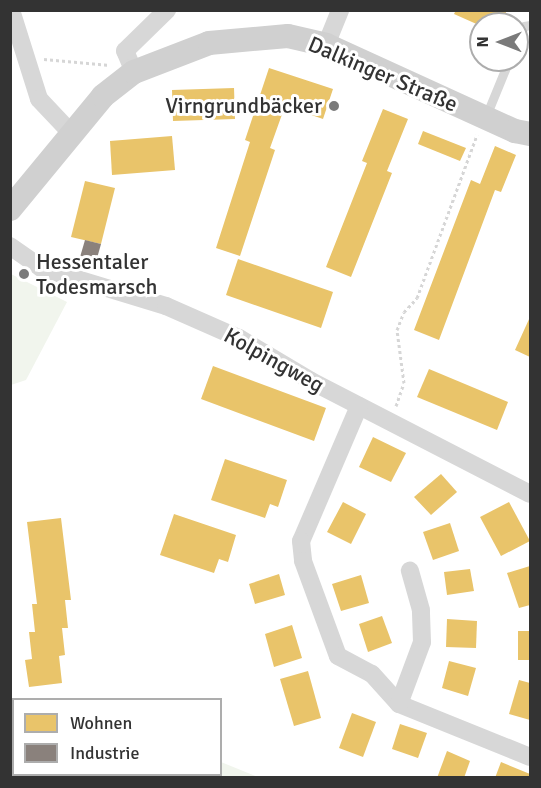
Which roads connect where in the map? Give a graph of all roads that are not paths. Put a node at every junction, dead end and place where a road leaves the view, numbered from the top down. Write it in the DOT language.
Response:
graph roads {
  1 [pos="11,10"];
  2 [pos="167,10"];
  3 [pos="340,10"];
  4 [pos="326,45"];
  5 [pos="129,61"];
  6 [pos="504,72"];
  7 [pos="485,117"];
  8 [pos="72,134"];
  9 [pos="531,134"];
  10 [pos="10,209"];
  11 [pos="10,246"];
  12 [pos="359,406"];
  13 [pos="530,493"];
  14 [pos="410,571"];
  15 [pos="399,704"];
  16 [pos="531,758"];
  1 -- 8 [label="street"];
  2 -- 5 [label="street"];
  3 -- 4 [label="street"];
  4 -- 5 [label="street, Dalkinger Straße"];
  4 -- 7 [label="street, Dalkinger Straße"];
  5 -- 8 [label="street, Dalkinger Straße"];
  6 -- 7 [label="lane"];
  7 -- 9 [label="street, Dalkinger Straße"];
  8 -- 10 [label="street, Dalkinger Straße"];
  11 -- 12 [label="street, Kolpingweg"];
  12 -- 13 [label="street, Kolpingweg"];
  12 -- 15 [label="street"];
  14 -- 15 [label="street"];
  15 -- 16 [label="street"];
}
